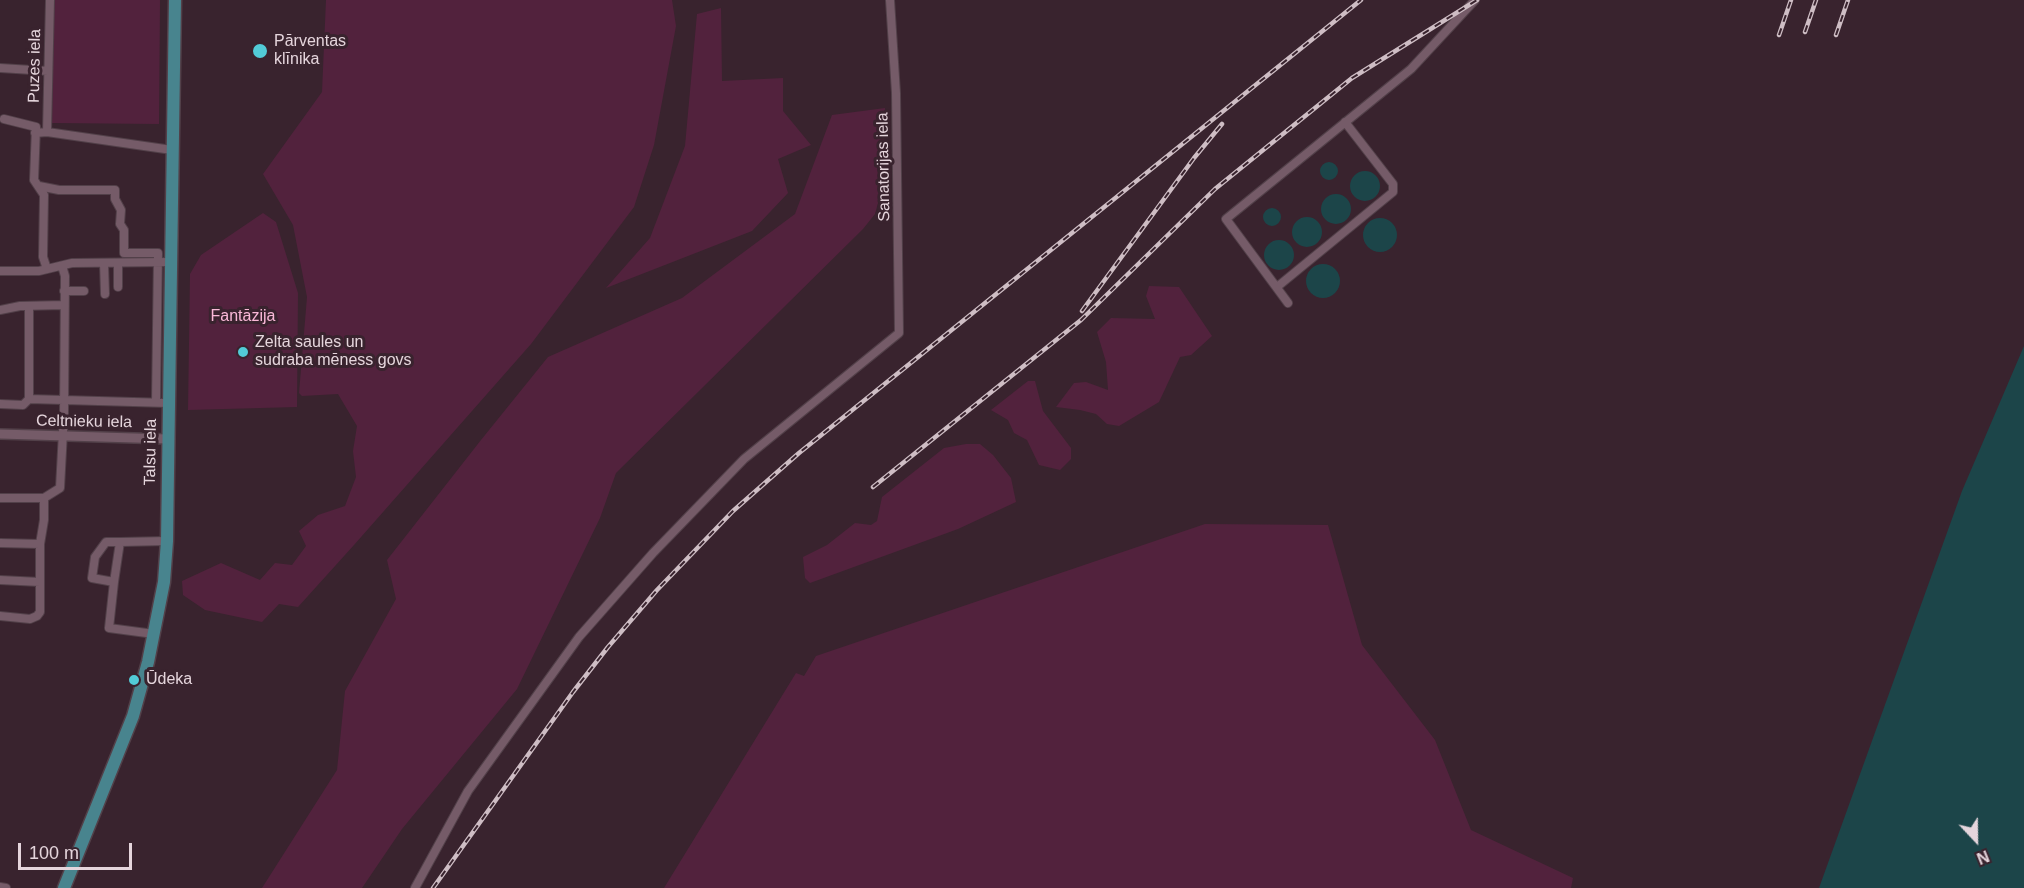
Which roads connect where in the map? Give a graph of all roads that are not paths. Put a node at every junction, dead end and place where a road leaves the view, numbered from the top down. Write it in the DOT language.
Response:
graph roads {
  1 [pos="50,0"];
  2 [pos="175,0"];
  3 [pos="890,0"];
  4 [pos="1475,0"];
  5 [pos="0,68"];
  6 [pos="48,71"];
  7 [pos="4,119"];
  8 [pos="1345,122"];
  9 [pos="47,132"];
  10 [pos="35,133"];
  11 [pos="172,150"];
  12 [pos="39,186"];
  13 [pos="124,253"];
  14 [pos="165,262"];
  15 [pos="104,263"];
  16 [pos="121,263"];
  17 [pos="62,266"];
  18 [pos="48,269"];
  19 [pos="0,271"];
  20 [pos="118,287"];
  21 [pos="1276,287"];
  22 [pos="64,291"];
  23 [pos="84,291"];
  24 [pos="105,294"];
  25 [pos="1288,303"];
  26 [pos="64,305"];
  27 [pos="29,306"];
  28 [pos="0,310"];
  29 [pos="28,399"];
  30 [pos="64,400"];
  31 [pos="162,402"];
  32 [pos="0,404"];
  33 [pos="0,434"];
  34 [pos="63,436"];
  35 [pos="168,439"];
  36 [pos="0,498"];
  37 [pos="44,498"];
  38 [pos="167,541"];
  39 [pos="120,542"];
  40 [pos="0,543"];
  41 [pos="40,544"];
  42 [pos="0,580"];
  43 [pos="39,582"];
  44 [pos="114,582"];
  45 [pos="0,616"];
  46 [pos="154,634"];
  47 [pos="0,887"];
  48 [pos="6,888"];
  49 [pos="64,888"];
  50 [pos="415,888"];
  1 -- 6 [label="street, Puzes iela"];
  2 -- 11 [label="main road, Talsu iela"];
  3 -- 50 [label="street, Sanatorijas iela"];
  4 -- 8 [label="street"];
  5 -- 6 [label="street"];
  6 -- 9 [label="street, Puzes iela"];
  7 -- 10 [label="street"];
  8 -- 21 [label="street"];
  8 -- 21 [label="street"];
  9 -- 10 [label="street"];
  9 -- 11 [label="street"];
  10 -- 12 [label="street"];
  11 -- 14 [label="main road, Talsu iela"];
  12 -- 13 [label="street"];
  12 -- 18 [label="street"];
  13 -- 14 [label="street"];
  13 -- 16 [label="street"];
  14 -- 16 [label="street"];
  14 -- 31 [label="main road, Talsu iela"];
  15 -- 16 [label="street"];
  15 -- 17 [label="street"];
  15 -- 24 [label="street"];
  16 -- 20 [label="street"];
  17 -- 18 [label="street"];
  17 -- 22 [label="street"];
  18 -- 19 [label="street"];
  21 -- 25 [label="street"];
  22 -- 23 [label="street"];
  22 -- 26 [label="street"];
  26 -- 27 [label="street"];
  26 -- 30 [label="street"];
  27 -- 28 [label="street"];
  27 -- 29 [label="street"];
  29 -- 30 [label="street"];
  29 -- 32 [label="street"];
  30 -- 31 [label="street"];
  30 -- 34 [label="street"];
  31 -- 35 [label="main road, Talsu iela"];
  33 -- 34 [label="street, Celtnieku iela"];
  34 -- 35 [label="street, Celtnieku iela"];
  34 -- 37 [label="street"];
  35 -- 38 [label="main road, Talsu iela"];
  36 -- 37 [label="street"];
  37 -- 41 [label="street"];
  38 -- 39 [label="street"];
  38 -- 46 [label="main road, Talsu iela"];
  39 -- 44 [label="street"];
  39 -- 44 [label="street"];
  40 -- 41 [label="street"];
  41 -- 43 [label="street"];
  42 -- 43 [label="street"];
  43 -- 45 [label="street"];
  44 -- 46 [label="street"];
  46 -- 49 [label="main road, Talsu iela"];
  47 -- 48 [label="street"];
}
